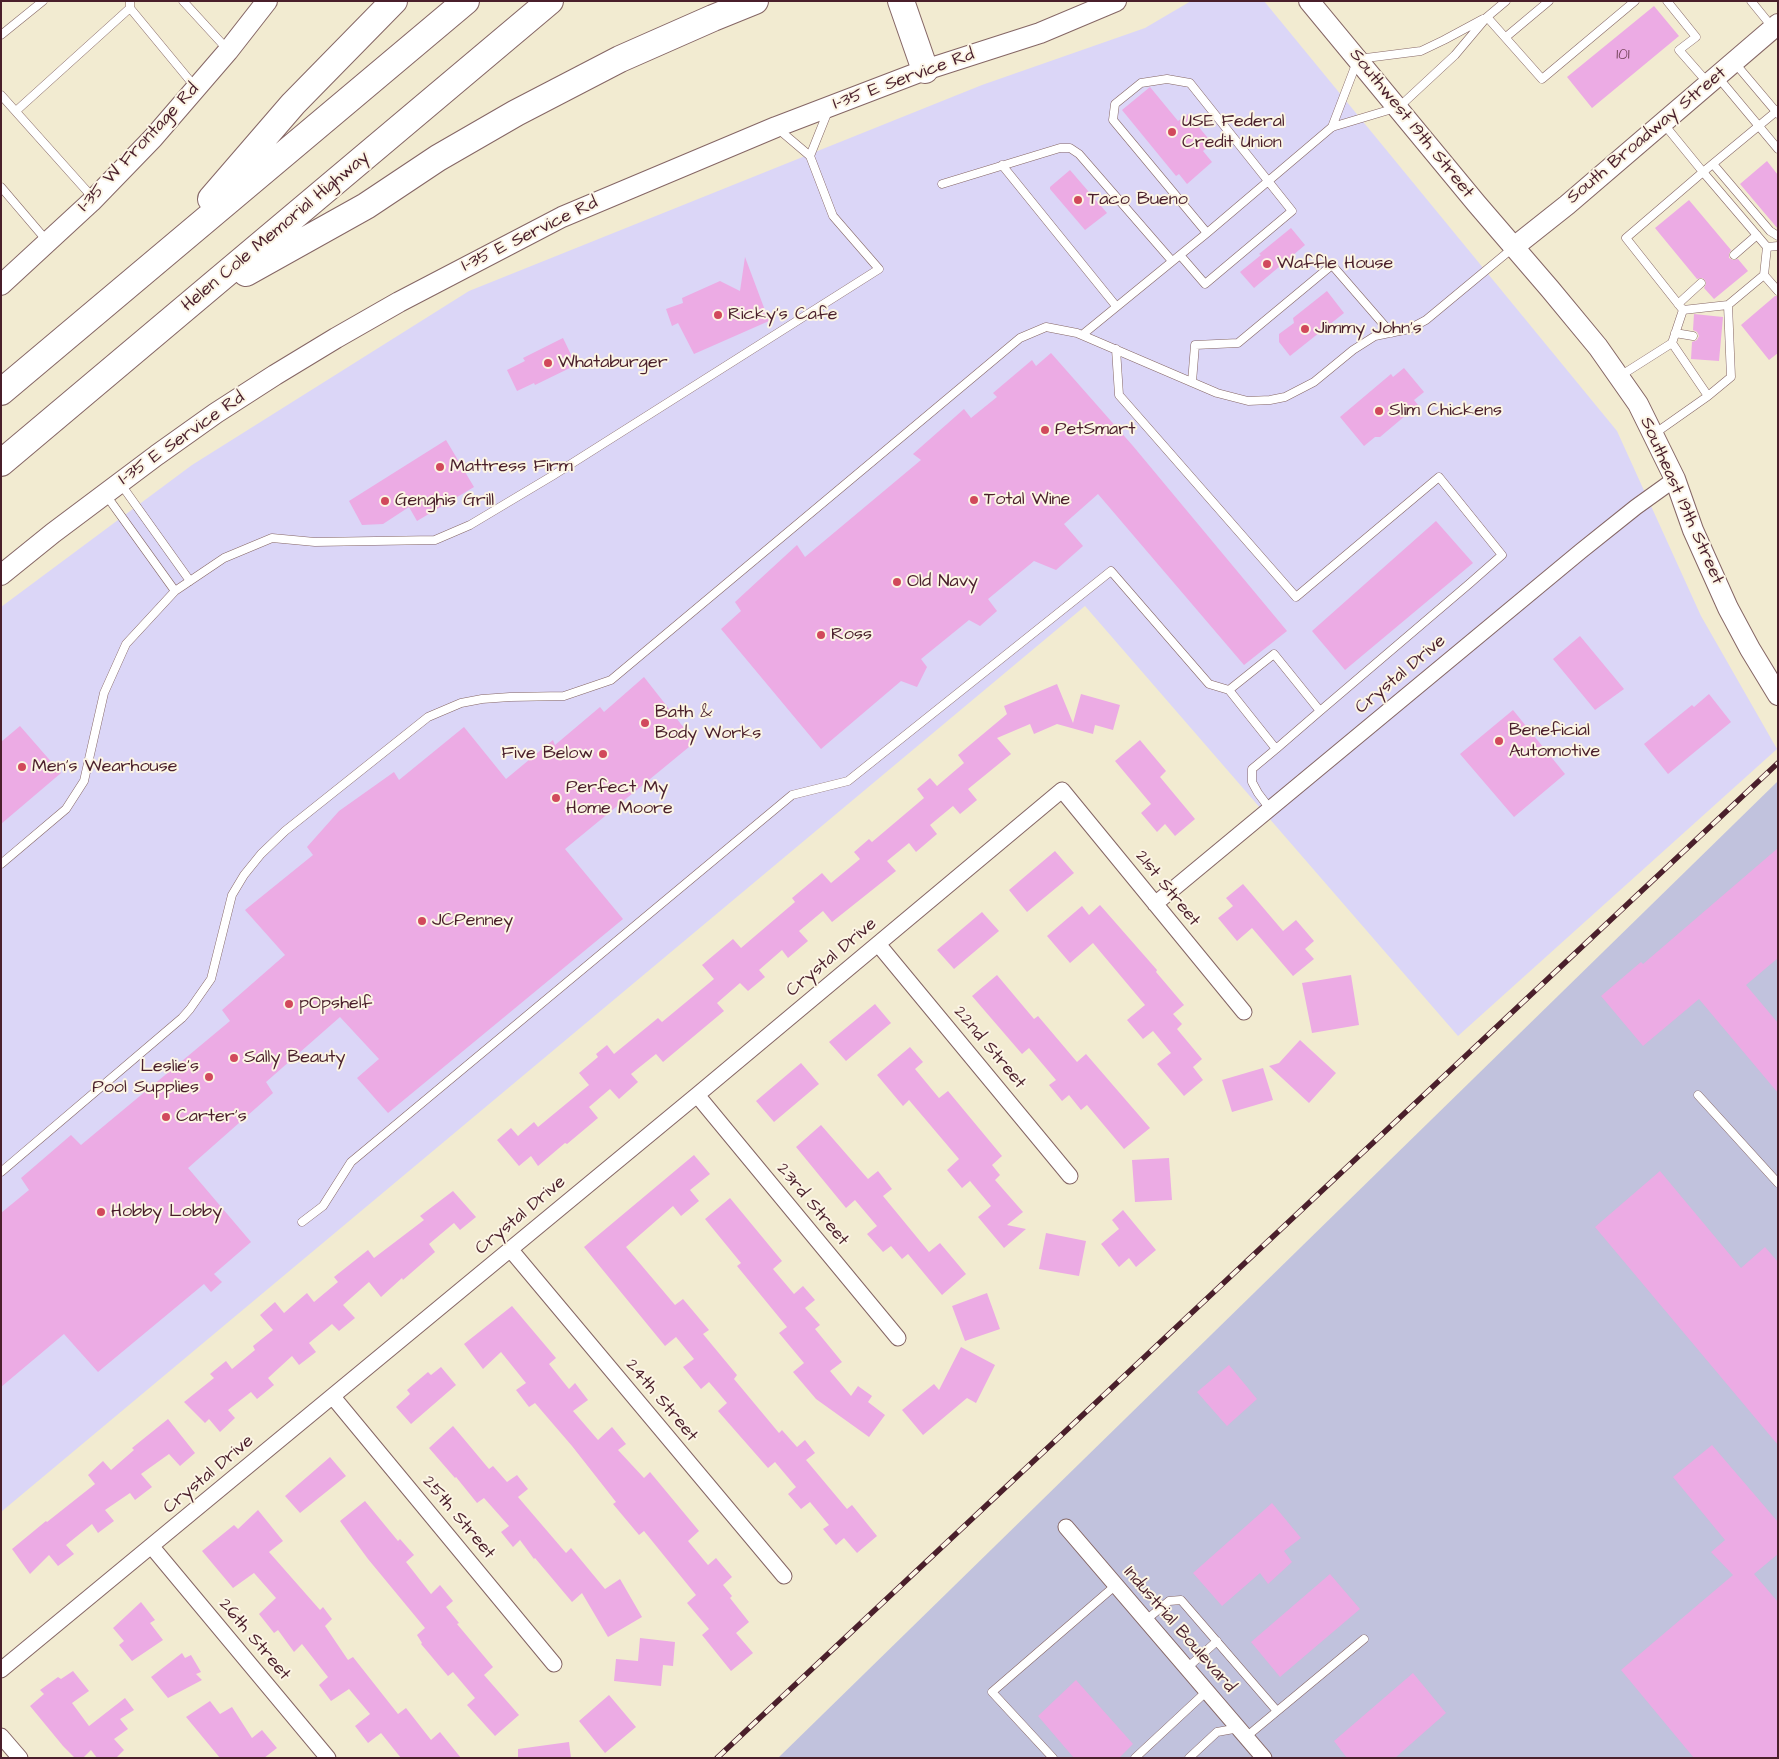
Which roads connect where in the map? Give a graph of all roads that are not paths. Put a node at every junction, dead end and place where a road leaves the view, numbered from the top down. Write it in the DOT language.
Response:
graph roads {
  1 [pos="43,1"];
  2 [pos="183,1"];
  3 [pos="267,1"];
  4 [pos="394,1"];
  5 [pos="466,1"];
  6 [pos="550,1"];
  7 [pos="755,1"];
  8 [pos="901,1"];
  9 [pos="1116,1"];
  10 [pos="1309,1"];
  11 [pos="1492,1"];
  12 [pos="1506,1"];
  13 [pos="1549,1"];
  14 [pos="1635,1"];
  15 [pos="1667,1"];
  16 [pos="1751,1"];
  17 [pos="130,5"];
  18 [pos="1498,8"];
  19 [pos="1488,17"];
  20 [pos="1775,26"];
  21 [pos="1,35"];
  22 [pos="1506,36"];
  23 [pos="228,51"];
  24 [pos="1358,59"];
  25 [pos="1734,62"];
  26 [pos="924,70"];
  27 [pos="1713,80"];
  28 [pos="196,88"];
  29 [pos="1,95"];
  30 [pos="830,106"];
  31 [pos="1399,108"];
  32 [pos="16,111"];
  33 [pos="1777,112"];
  34 [pos="1662,123"];
  35 [pos="1759,126"];
  36 [pos="776,127"];
  37 [pos="1332,127"];
  38 [pos="1778,148"];
  39 [pos="810,156"];
  40 [pos="1713,164"];
  41 [pos="1002,165"];
  42 [pos="1703,172"];
  43 [pos="1268,180"];
  44 [pos="942,184"];
  45 [pos="1,187"];
  46 [pos="94,199"];
  47 [pos="1206,233"];
  48 [pos="1757,235"];
  49 [pos="1778,236"];
  50 [pos="48,242"];
  51 [pos="1778,246"];
  52 [pos="1514,247"];
  53 [pos="1767,248"];
  54 [pos="1180,255"];
  55 [pos="1734,255"];
  56 [pos="1172,261"];
  57 [pos="155,263"];
  58 [pos="1764,275"];
  59 [pos="1701,283"];
  60 [pos="1,285"];
  61 [pos="1778,291"];
  62 [pos="190,304"];
  63 [pos="1728,305"];
  64 [pos="1116,306"];
  65 [pos="1680,307"];
  66 [pos="1390,333"];
  67 [pos="1675,334"];
  68 [pos="1082,335"];
  69 [pos="1693,336"];
  70 [pos="1672,343"];
  71 [pos="1116,349"];
  72 [pos="1620,376"];
  73 [pos="1192,382"];
  74 [pos="1,392"];
  75 [pos="1708,396"];
  76 [pos="1654,434"];
  77 [pos="1,463"];
  78 [pos="1675,479"];
  79 [pos="112,488"];
  80 [pos="1,575"];
  81 [pos="190,581"];
  82 [pos="175,591"];
  83 [pos="1229,690"];
  84 [pos="1778,695"];
  85 [pos="1320,711"];
  86 [pos="1276,749"];
  87 [pos="1062,790"];
  88 [pos="1270,810"];
  89 [pos="1,864"];
  90 [pos="1155,904"];
  91 [pos="878,944"];
  92 [pos="1244,1012"];
  93 [pos="1698,1095"];
  94 [pos="697,1096"];
  95 [pos="1,1172"];
  96 [pos="1070,1176"];
  97 [pos="1778,1183"];
  98 [pos="302,1222"];
  99 [pos="510,1249"];
  100 [pos="898,1338"];
  101 [pos="333,1397"];
  102 [pos="1066,1527"];
  103 [pos="152,1547"];
  104 [pos="784,1576"];
  105 [pos="1116,1586"];
  106 [pos="1146,1620"];
  107 [pos="1364,1638"];
  108 [pos="1217,1641"];
  109 [pos="554,1664"];
  110 [pos="1187,1668"];
  111 [pos="1,1670"];
  112 [pos="1207,1691"];
  113 [pos="1277,1711"];
  114 [pos="1242,1733"];
  115 [pos="1,1736"];
  116 [pos="20,1758"];
  117 [pos="328,1758"];
  118 [pos="1052,1758"];
  119 [pos="1136,1758"];
  120 [pos="1190,1758"];
  121 [pos="1264,1758"];
  1 -- 21 [label="lane"];
  2 -- 23 [label="lane"];
  3 -- 23 [label="street, I-35 W Frontage Rd"];
  4 -- 57 [label="highway"];
  5 -- 57 [label="highway"];
  6 -- 62 [label="highway, Helen Cole Memorial Highway"];
  7 -- 62 [label="highway"];
  8 -- 26 [label="highway"];
  9 -- 26 [label="street, I-35 E Service Rd"];
  10 -- 24 [label="street, Southwest 19th Street"];
  11 -- 18 [label="lane"];
  12 -- 18 [label="lane"];
  13 -- 22 [label="lane"];
  14 -- 22 [label="lane"];
  15 -- 27 [label="lane"];
  16 -- 20 [label="lane"];
  17 -- 28 [label="lane"];
  17 -- 32 [label="lane"];
  18 -- 19 [label="lane"];
  19 -- 22 [label="lane"];
  19 -- 24 [label="lane"];
  19 -- 31 [label="lane"];
  20 -- 25 [label="street, South Broadway Street"];
  23 -- 28 [label="street, I-35 W Frontage Rd"];
  24 -- 31 [label="street, Southwest 19th Street"];
  24 -- 37 [label="lane"];
  25 -- 27 [label="street, South Broadway Street"];
  25 -- 33 [label="lane"];
  26 -- 30 [label="street, I-35 E Service Rd"];
  27 -- 34 [label="street, South Broadway Street"];
  27 -- 35 [label="lane"];
  28 -- 46 [label="street, I-35 W Frontage Rd"];
  29 -- 32 [label="lane"];
  30 -- 36 [label="street, I-35 E Service Rd"];
  30 -- 39 [label="lane"];
  31 -- 37 [label="lane"];
  31 -- 52 [label="street, Southwest 19th Street"];
  32 -- 46 [label="lane"];
  33 -- 35 [label="lane"];
  34 -- 42 [label="lane"];
  34 -- 52 [label="street, South Broadway Street"];
  35 -- 38 [label="lane"];
  35 -- 40 [label="lane"];
  36 -- 39 [label="lane"];
  36 -- 79 [label="street, I-35 E Service Rd"];
  37 -- 43 [label="lane"];
  39 -- 81 [label="lane"];
  40 -- 42 [label="lane"];
  40 -- 49 [label="lane"];
  41 -- 44 [label="lane"];
  41 -- 56 [label="lane"];
  41 -- 64 [label="lane"];
  42 -- 48 [label="lane"];
  42 -- 65 [label="lane"];
  43 -- 47 [label="lane"];
  43 -- 47 [label="lane"];
  43 -- 54 [label="lane"];
  45 -- 50 [label="lane"];
  46 -- 50 [label="street, I-35 W Frontage Rd"];
  47 -- 54 [label="lane"];
  48 -- 53 [label="lane"];
  48 -- 55 [label="lane"];
  50 -- 60 [label="street, I-35 W Frontage Rd"];
  51 -- 53 [label="lane"];
  52 -- 66 [label="lane"];
  52 -- 72 [label="street, Southeast 19th Street"];
  53 -- 58 [label="lane"];
  54 -- 56 [label="lane"];
  56 -- 64 [label="lane"];
  57 -- 74 [label="highway"];
  58 -- 61 [label="lane"];
  58 -- 63 [label="lane"];
  59 -- 65 [label="lane"];
  62 -- 77 [label="highway, Helen Cole Memorial Highway"];
  63 -- 65 [label="lane"];
  63 -- 75 [label="lane"];
  64 -- 68 [label="lane"];
  65 -- 67 [label="lane"];
  66 -- 73 [label="lane"];
  66 -- 73 [label="lane"];
  67 -- 69 [label="lane"];
  67 -- 70 [label="lane"];
  68 -- 71 [label="lane"];
  68 -- 95 [label="lane"];
  70 -- 72 [label="lane"];
  70 -- 75 [label="lane"];
  71 -- 73 [label="lane"];
  71 -- 85 [label="lane"];
  72 -- 76 [label="street, Southeast 19th Street"];
  75 -- 76 [label="lane"];
  76 -- 78 [label="street, Southeast 19th Street"];
  78 -- 84 [label="street, Southeast 19th Street"];
  78 -- 88 [label="street, Crystal Drive"];
  79 -- 80 [label="street, I-35 E Service Rd"];
  79 -- 81 [label="lane"];
  79 -- 82 [label="lane"];
  81 -- 82 [label="lane"];
  82 -- 89 [label="lane"];
  83 -- 85 [label="lane"];
  83 -- 86 [label="lane"];
  83 -- 98 [label="lane"];
  85 -- 86 [label="lane"];
  86 -- 88 [label="lane"];
  87 -- 90 [label="street, 21st Street"];
  87 -- 91 [label="street, Crystal Drive"];
  88 -- 90 [label="street, Crystal Drive"];
  90 -- 92 [label="street, 21st Street"];
  91 -- 94 [label="street, Crystal Drive"];
  91 -- 96 [label="street, 22nd Street"];
  93 -- 97 [label="lane"];
  94 -- 99 [label="street, Crystal Drive"];
  94 -- 100 [label="street, 23rd Street"];
  99 -- 101 [label="street, Crystal Drive"];
  99 -- 104 [label="street, 24th Street"];
  101 -- 103 [label="street, Crystal Drive"];
  101 -- 109 [label="street, 25th Street"];
  102 -- 105 [label="street, Industrial Boulevard"];
  103 -- 111 [label="street, Crystal Drive"];
  103 -- 117 [label="street, 26th Street"];
  105 -- 106 [label="street, Industrial Boulevard"];
  105 -- 118 [label="lane"];
  106 -- 108 [label="lane"];
  106 -- 110 [label="street, Industrial Boulevard"];
  107 -- 113 [label="lane"];
  108 -- 110 [label="lane"];
  108 -- 113 [label="lane"];
  110 -- 112 [label="street, Industrial Boulevard"];
  112 -- 114 [label="street, Industrial Boulevard"];
  112 -- 119 [label="lane"];
  113 -- 114 [label="lane"];
  114 -- 120 [label="lane"];
  114 -- 121 [label="street, Industrial Boulevard"];
  115 -- 116 [label="street"];
}
